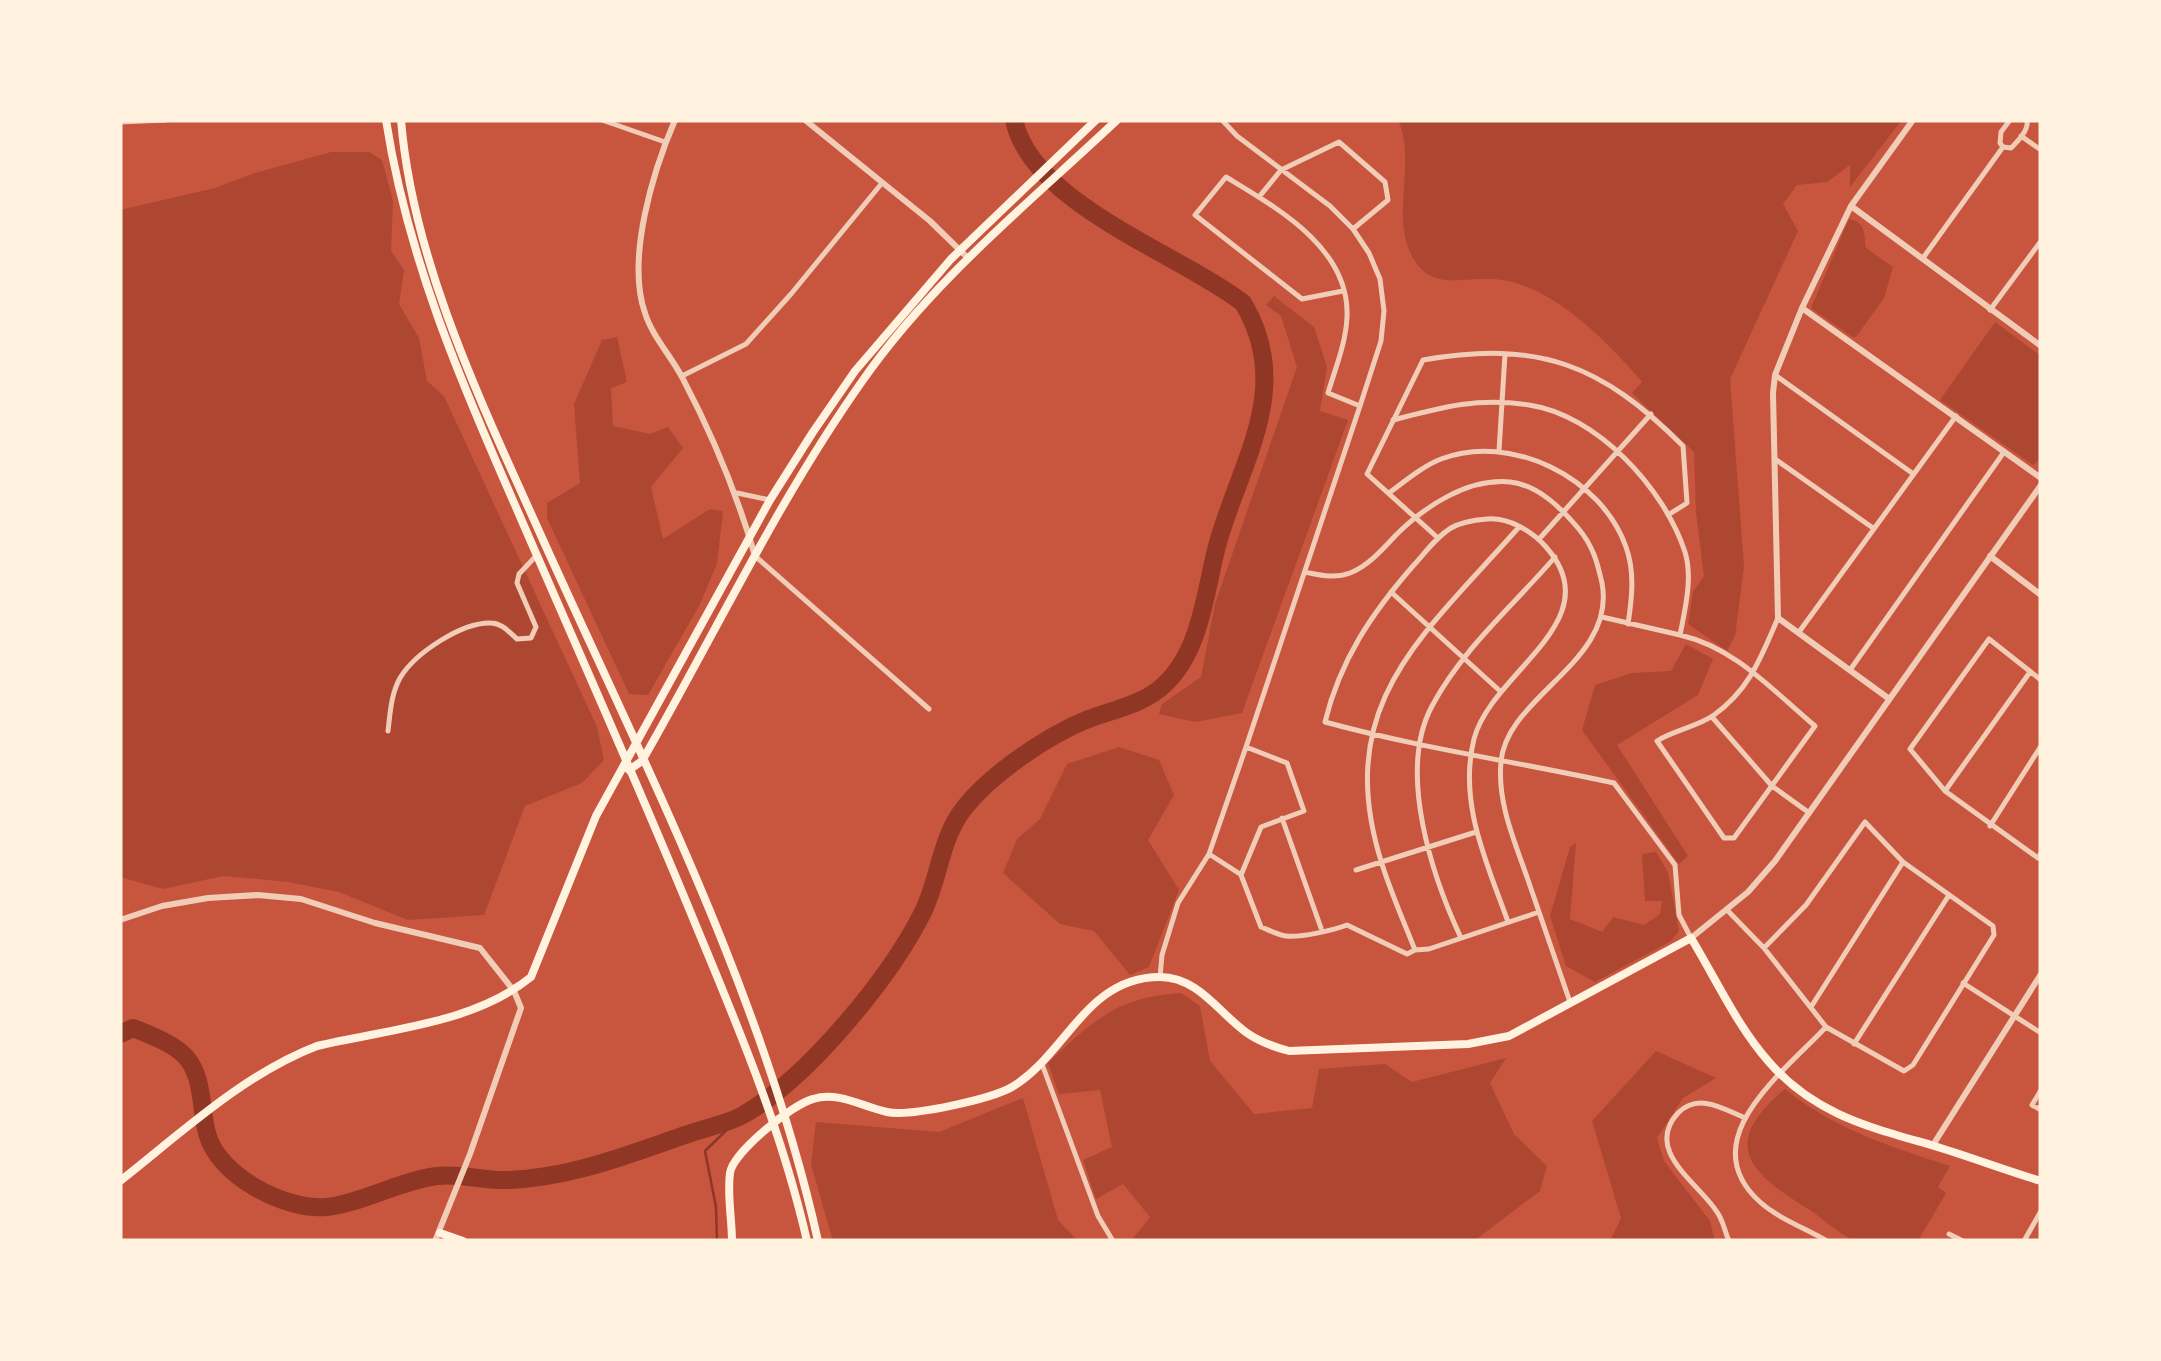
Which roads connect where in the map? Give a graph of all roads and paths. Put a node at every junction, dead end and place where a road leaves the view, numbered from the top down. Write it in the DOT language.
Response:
graph roads {
  1 [pos="166,120"];
  2 [pos="386,120"];
  3 [pos="401,120"];
  4 [pos="602,120"];
  5 [pos="675,120"];
  6 [pos="805,120"];
  7 [pos="1096,120"];
  8 [pos="1116,120"];
  9 [pos="1222,120"];
  10 [pos="1913,120"];
  11 [pos="1998,120"];
  12 [pos="2027,120"];
  13 [pos="120,122"];
  14 [pos="2008,123"];
  15 [pos="2021,136"];
  16 [pos="665,142"];
  17 [pos="2003,147"];
  18 [pos="2041,150"];
  19 [pos="1282,170"];
  20 [pos="883,182"];
  21 [pos="1259,197"];
  22 [pos="1851,206"];
  23 [pos="1353,229"];
  24 [pos="2041,240"];
  25 [pos="960,250"];
  26 [pos="2038,252"];
  27 [pos="969,259"];
  28 [pos="1922,259"];
  29 [pos="1344,291"];
  30 [pos="1802,308"];
  31 [pos="1990,310"];
  32 [pos="2041,346"];
  33 [pos="1505,353"];
  34 [pos="1775,375"];
  35 [pos="682,376"];
  36 [pos="1502,402"];
  37 [pos="1360,406"];
  38 [pos="1651,414"];
  39 [pos="1956,416"];
  40 [pos="1393,420"];
  41 [pos="1499,451"];
  42 [pos="1618,452"];
  43 [pos="2004,452"];
  44 [pos="1775,459"];
  45 [pos="1912,473"];
  46 [pos="2041,478"];
  47 [pos="2041,485"];
  48 [pos="1585,488"];
  49 [pos="736,493"];
  50 [pos="1389,493"];
  51 [pos="770,500"];
  52 [pos="1563,512"];
  53 [pos="1417,516"];
  54 [pos="1668,516"];
  55 [pos="1519,527"];
  56 [pos="1873,528"];
  57 [pos="750,538"];
  58 [pos="1438,538"];
  59 [pos="1539,539"];
  60 [pos="536,556"];
  61 [pos="756,556"];
  62 [pos="1990,556"];
  63 [pos="1556,557"];
  64 [pos="1305,572"];
  65 [pos="1391,592"];
  66 [pos="2041,595"];
  67 [pos="1602,617"];
  68 [pos="1778,618"];
  69 [pos="1628,624"];
  70 [pos="1430,628"];
  71 [pos="1798,634"];
  72 [pos="1680,635"];
  73 [pos="1464,658"];
  74 [pos="1849,672"];
  75 [pos="2030,672"];
  76 [pos="1754,675"];
  77 [pos="2041,680"];
  78 [pos="1500,691"];
  79 [pos="1888,698"];
  80 [pos="928,709"];
  81 [pos="1712,716"];
  82 [pos="388,731"];
  83 [pos="1371,734"];
  84 [pos="1420,743"];
  85 [pos="636,744"];
  86 [pos="2041,746"];
  87 [pos="1246,747"];
  88 [pos="1472,754"];
  89 [pos="627,758"];
  90 [pos="1501,758"];
  91 [pos="642,761"];
  92 [pos="632,768"];
  93 [pos="616,778"];
  94 [pos="1772,786"];
  95 [pos="1945,790"];
  96 [pos="1808,812"];
  97 [pos="1282,818"];
  98 [pos="1990,826"];
  99 [pos="1476,832"];
  100 [pos="1429,848"];
  101 [pos="1209,854"];
  102 [pos="2041,854"];
  103 [pos="1904,862"];
  104 [pos="1382,863"];
  105 [pos="1356,870"];
  106 [pos="1241,875"];
  107 [pos="1949,895"];
  108 [pos="1728,911"];
  109 [pos="1539,912"];
  110 [pos="120,920"];
  111 [pos="1508,922"];
  112 [pos="1321,930"];
  113 [pos="1461,938"];
  114 [pos="1690,938"];
  115 [pos="1764,948"];
  116 [pos="1415,950"];
  117 [pos="2041,974"];
  118 [pos="1160,978"];
  119 [pos="1963,983"];
  120 [pos="514,990"];
  121 [pos="1570,1002"];
  122 [pos="1811,1008"];
  123 [pos="2013,1016"];
  124 [pos="1826,1027"];
  125 [pos="2041,1033"];
  126 [pos="1853,1045"];
  127 [pos="1041,1061"];
  128 [pos="1782,1074"];
  129 [pos="2041,1090"];
  130 [pos="2041,1110"];
  131 [pos="1743,1117"];
  132 [pos="1932,1145"];
  133 [pos="2041,1181"];
  134 [pos="120,1182"];
  135 [pos="2041,1210"];
  136 [pos="1949,1234"];
  137 [pos="438,1237"];
  138 [pos="463,1241"];
  139 [pos="732,1241"];
  140 [pos="807,1241"];
  141 [pos="818,1241"];
  142 [pos="1114,1241"];
  143 [pos="1729,1241"];
  144 [pos="1826,1241"];
  145 [pos="1962,1241"];
  146 [pos="2024,1241"];
  1 -- 13 [label="street"];
  2 -- 60 [label="main road"];
  3 -- 85 [label="main road"];
  4 -- 16 [label="street"];
  5 -- 16 [label="street"];
  6 -- 20 [label="street"];
  7 -- 25 [label="main road"];
  8 -- 27 [label="main road"];
  9 -- 19 [label="street"];
  10 -- 22 [label="street"];
  11 -- 14 [label="street"];
  12 -- 15 [label="street"];
  14 -- 17 [label="street"];
  15 -- 17 [label="street"];
  15 -- 18 [label="street"];
  16 -- 35 [label="street"];
  17 -- 28 [label="street"];
  19 -- 21 [label="street"];
  19 -- 23 [label="street"];
  19 -- 23 [label="street"];
  20 -- 25 [label="street"];
  20 -- 35 [label="street"];
  21 -- 29 [label="street"];
  21 -- 29 [label="street"];
  22 -- 28 [label="street"];
  22 -- 30 [label="street"];
  23 -- 37 [label="street"];
  24 -- 26 [label="street"];
  25 -- 27 [label="street"];
  25 -- 51 [label="main road"];
  26 -- 31 [label="street"];
  27 -- 61 [label="main road"];
  28 -- 31 [label="street"];
  29 -- 37 [label="street"];
  30 -- 34 [label="street"];
  30 -- 39 [label="street"];
  31 -- 32 [label="street"];
  33 -- 36 [label="street"];
  33 -- 38 [label="street"];
  33 -- 40 [label="street"];
  34 -- 44 [label="street"];
  34 -- 45 [label="street"];
  35 -- 49 [label="street"];
  36 -- 40 [label="street"];
  36 -- 41 [label="street"];
  36 -- 42 [label="street"];
  37 -- 64 [label="street"];
  38 -- 42 [label="street"];
  38 -- 54 [label="street"];
  39 -- 43 [label="street"];
  39 -- 45 [label="street"];
  40 -- 50 [label="street"];
  41 -- 48 [label="street"];
  41 -- 50 [label="street"];
  42 -- 48 [label="street"];
  42 -- 54 [label="street"];
  43 -- 46 [label="street"];
  43 -- 74 [label="street"];
  44 -- 56 [label="street"];
  44 -- 68 [label="street"];
  45 -- 56 [label="street"];
  47 -- 62 [label="street"];
  48 -- 52 [label="street"];
  48 -- 69 [label="street"];
  49 -- 51 [label="street"];
  49 -- 57 [label="street"];
  50 -- 53 [label="street"];
  51 -- 57 [label="main road"];
  52 -- 53 [label="street"];
  52 -- 59 [label="street"];
  52 -- 67 [label="street"];
  53 -- 58 [label="street"];
  53 -- 64 [label="street"];
  54 -- 72 [label="street"];
  55 -- 58 [label="street"];
  55 -- 59 [label="street"];
  55 -- 70 [label="street"];
  56 -- 71 [label="street"];
  57 -- 61 [label="street"];
  57 -- 85 [label="main road"];
  58 -- 65 [label="street"];
  59 -- 63 [label="street"];
  60 -- 82 [label="street"];
  60 -- 89 [label="main road"];
  61 -- 80 [label="street"];
  61 -- 91 [label="main road"];
  62 -- 66 [label="street"];
  62 -- 79 [label="street"];
  63 -- 73 [label="street"];
  63 -- 78 [label="street"];
  64 -- 87 [label="street"];
  65 -- 70 [label="street"];
  65 -- 83 [label="street"];
  67 -- 69 [label="street"];
  67 -- 90 [label="street"];
  68 -- 71 [label="street"];
  68 -- 76 [label="street"];
  69 -- 72 [label="street"];
  70 -- 73 [label="street"];
  70 -- 83 [label="street"];
  71 -- 74 [label="street"];
  72 -- 76 [label="street"];
  73 -- 78 [label="street"];
  73 -- 84 [label="street"];
  74 -- 79 [label="street"];
  75 -- 77 [label="street"];
  75 -- 95 [label="street"];
  75 -- 95 [label="street"];
  76 -- 81 [label="street"];
  76 -- 94 [label="street"];
  78 -- 88 [label="street"];
  79 -- 96 [label="street"];
  81 -- 94 [label="street"];
  81 -- 94 [label="street"];
  83 -- 84 [label="street"];
  83 -- 104 [label="street"];
  84 -- 88 [label="street"];
  84 -- 100 [label="street"];
  85 -- 89 [label="main road"];
  85 -- 91 [label="main road"];
  86 -- 98 [label="street"];
  87 -- 97 [label="street"];
  87 -- 101 [label="street"];
  88 -- 90 [label="street"];
  88 -- 99 [label="street"];
  89 -- 92 [label="main road"];
  89 -- 93 [label="main road"];
  90 -- 109 [label="street"];
  90 -- 114 [label="street"];
  91 -- 92 [label="main road"];
  91 -- 141 [label="main road"];
  92 -- 93 [label="main road"];
  92 -- 140 [label="main road"];
  93 -- 120 [label="main road"];
  94 -- 96 [label="street"];
  95 -- 98 [label="street"];
  96 -- 108 [label="street"];
  97 -- 106 [label="street"];
  97 -- 112 [label="street"];
  98 -- 102 [label="street"];
  99 -- 100 [label="street"];
  99 -- 111 [label="street"];
  100 -- 104 [label="street"];
  100 -- 113 [label="street"];
  101 -- 106 [label="street"];
  101 -- 118 [label="street"];
  103 -- 107 [label="street"];
  103 -- 115 [label="street"];
  103 -- 122 [label="street"];
  104 -- 105 [label="street"];
  104 -- 116 [label="street"];
  106 -- 112 [label="street"];
  107 -- 119 [label="street"];
  107 -- 126 [label="street"];
  108 -- 114 [label="street"];
  108 -- 115 [label="street"];
  109 -- 111 [label="street"];
  109 -- 121 [label="street"];
  110 -- 120 [label="street"];
  111 -- 113 [label="street"];
  112 -- 116 [label="street"];
  113 -- 116 [label="street"];
  114 -- 121 [label="main road"];
  114 -- 128 [label="main road"];
  115 -- 122 [label="street"];
  117 -- 123 [label="street"];
  118 -- 121 [label="main road"];
  118 -- 127 [label="main road"];
  119 -- 123 [label="street"];
  119 -- 126 [label="street"];
  120 -- 134 [label="main road"];
  120 -- 137 [label="street"];
  122 -- 124 [label="street"];
  123 -- 125 [label="street"];
  123 -- 132 [label="street"];
  124 -- 126 [label="street"];
  124 -- 128 [label="street"];
  127 -- 139 [label="main road"];
  127 -- 142 [label="street"];
  128 -- 131 [label="street"];
  128 -- 132 [label="main road"];
  129 -- 130 [label="street"];
  131 -- 143 [label="street"];
  131 -- 144 [label="street"];
  132 -- 133 [label="main road"];
  135 -- 146 [label="street"];
  136 -- 145 [label="street"];
  137 -- 138 [label="main road"];
}
